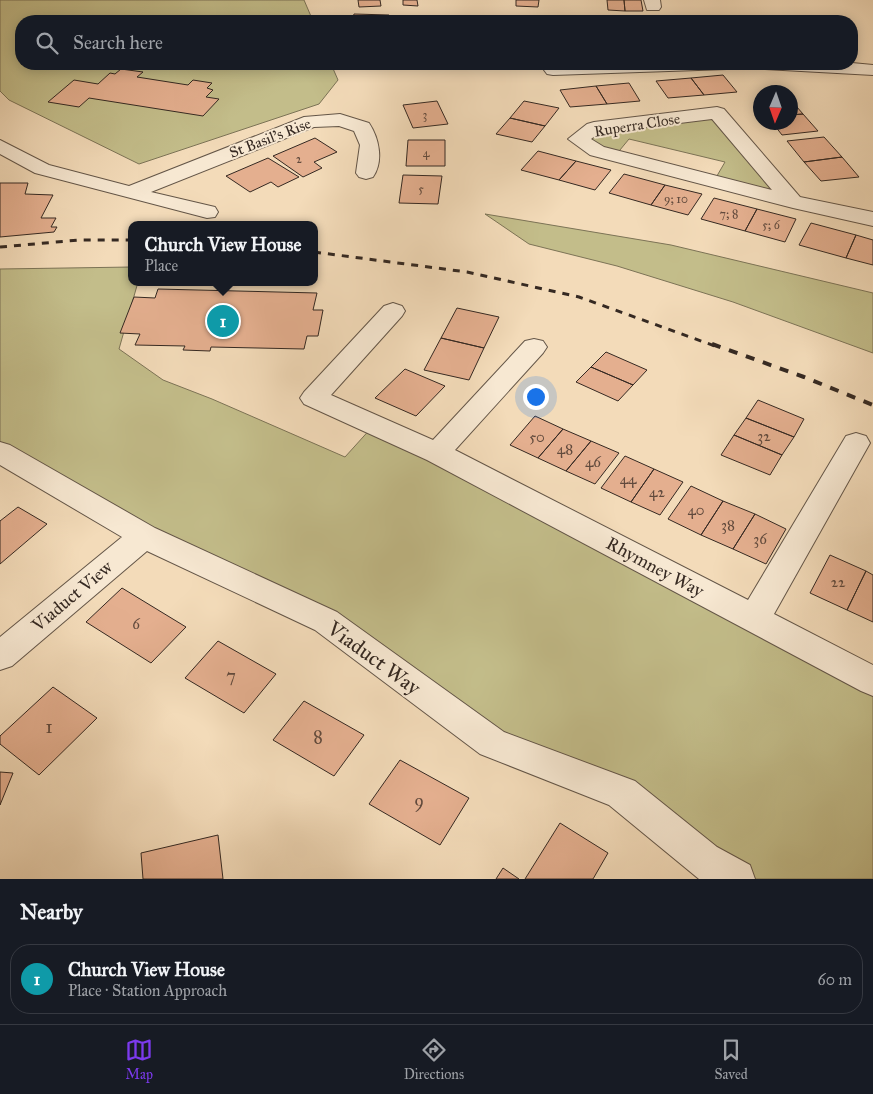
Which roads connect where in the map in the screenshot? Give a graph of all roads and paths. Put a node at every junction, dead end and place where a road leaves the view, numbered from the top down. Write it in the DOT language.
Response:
graph roads {
  1 [pos="858,69"];
  2 [pos="873,70"];
  3 [pos="0,146"];
  4 [pos="366,173"];
  5 [pos="130,193"];
  6 [pos="793,202"];
  7 [pos="207,212"];
  8 [pos="873,219"];
  9 [pos="393,311"];
  10 [pos="534,347"];
  11 [pos="856,443"];
  12 [pos="0,452"];
  13 [pos="437,454"];
  14 [pos="144,536"];
  15 [pos="754,619"];
  16 [pos="0,656"];
  17 [pos="873,681"];
  18 [pos="736,879"];
  1 -- 2 [label="street"];
  3 -- 5 [label="street"];
  4 -- 5 [label="street, St Basil's Rise"];
  5 -- 7 [label="street"];
  6 -- 6 [label="street, Ruperra Close"];
  6 -- 8 [label="street, Ruperra Close"];
  9 -- 13 [label="street, Rhymney Way"];
  10 -- 13 [label="street"];
  11 -- 15 [label="street"];
  12 -- 14 [label="street, Viaduct Way"];
  13 -- 15 [label="street, Rhymney Way"];
  14 -- 16 [label="street, Viaduct View"];
  14 -- 18 [label="street, Viaduct Way"];
  15 -- 17 [label="street, Rhymney Way"];
}
